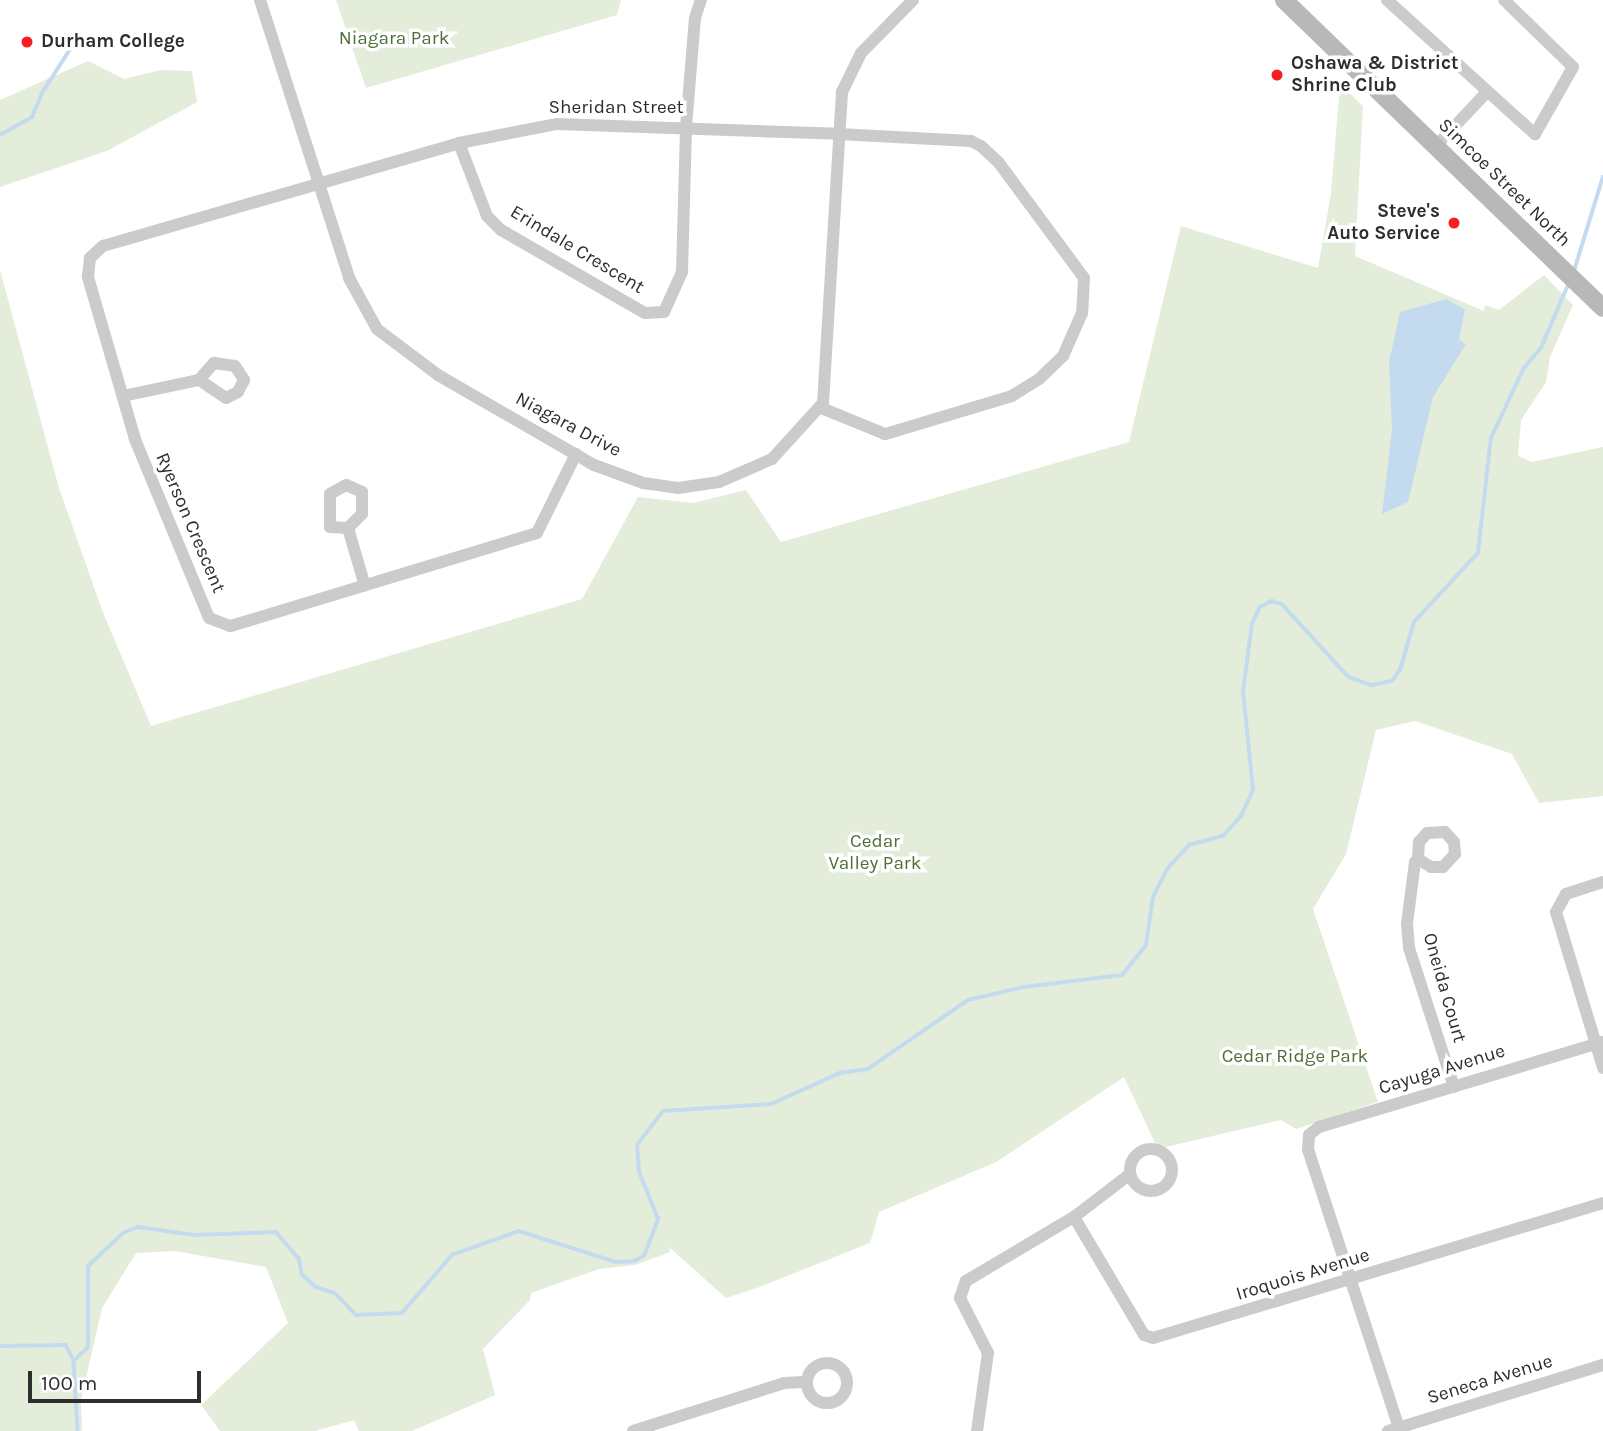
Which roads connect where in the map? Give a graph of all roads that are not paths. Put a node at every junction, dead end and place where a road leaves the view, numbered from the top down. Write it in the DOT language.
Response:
graph roads {
  1 [pos="260,0"];
  2 [pos="701,0"];
  3 [pos="913,0"];
  4 [pos="1284,0"];
  5 [pos="1387,0"];
  6 [pos="1504,0"];
  7 [pos="1487,92"];
  8 [pos="686,127"];
  9 [pos="838,134"];
  10 [pos="459,143"];
  11 [pos="1436,146"];
  12 [pos="317,185"];
  13 [pos="1597,302"];
  14 [pos="199,380"];
  15 [pos="124,396"];
  16 [pos="818,407"];
  17 [pos="576,454"];
  18 [pos="348,528"];
  19 [pos="365,586"];
  20 [pos="1418,859"];
  21 [pos="1603,882"];
  22 [pos="1599,1043"];
  23 [pos="1603,1068"];
  24 [pos="1454,1087"];
  25 [pos="1130,1174"];
  26 [pos="1603,1203"];
  27 [pos="1074,1217"];
  28 [pos="1352,1281"];
  29 [pos="1603,1365"];
  30 [pos="805,1382"];
  31 [pos="1396,1430"];
  32 [pos="633,1431"];
  33 [pos="977,1431"];
  1 -- 12 [label="street, Niagara Drive"];
  2 -- 8 [label="street"];
  3 -- 9 [label="street"];
  4 -- 11 [label="main road, Simcoe Street North"];
  5 -- 7 [label="street"];
  6 -- 7 [label="street"];
  7 -- 11 [label="street"];
  8 -- 9 [label="street, Sheridan Street"];
  8 -- 10 [label="street, Sheridan Street"];
  8 -- 10 [label="street, Erindale Crescent"];
  9 -- 16 [label="street"];
  9 -- 16 [label="street, Sheridan Street"];
  10 -- 12 [label="street, Sheridan Street"];
  11 -- 13 [label="main road, Simcoe Street North"];
  12 -- 15 [label="street, Ryerson Crescent"];
  12 -- 17 [label="street, Niagara Drive"];
  14 -- 15 [label="street"];
  15 -- 19 [label="street, Ryerson Crescent"];
  16 -- 17 [label="street, Niagara Drive"];
  17 -- 19 [label="street, Ryerson Crescent"];
  18 -- 19 [label="street"];
  20 -- 24 [label="street, Oneida Court"];
  21 -- 22 [label="street"];
  22 -- 23 [label="street"];
  22 -- 24 [label="street, Cayuga Avenue"];
  24 -- 28 [label="street, Cayuga Avenue"];
  25 -- 27 [label="street"];
  26 -- 28 [label="street, Iroquois Avenue"];
  27 -- 28 [label="street, Iroquois Avenue"];
  27 -- 33 [label="street"];
  28 -- 31 [label="street"];
  29 -- 31 [label="street, Seneca Avenue"];
  30 -- 32 [label="street"];
}
